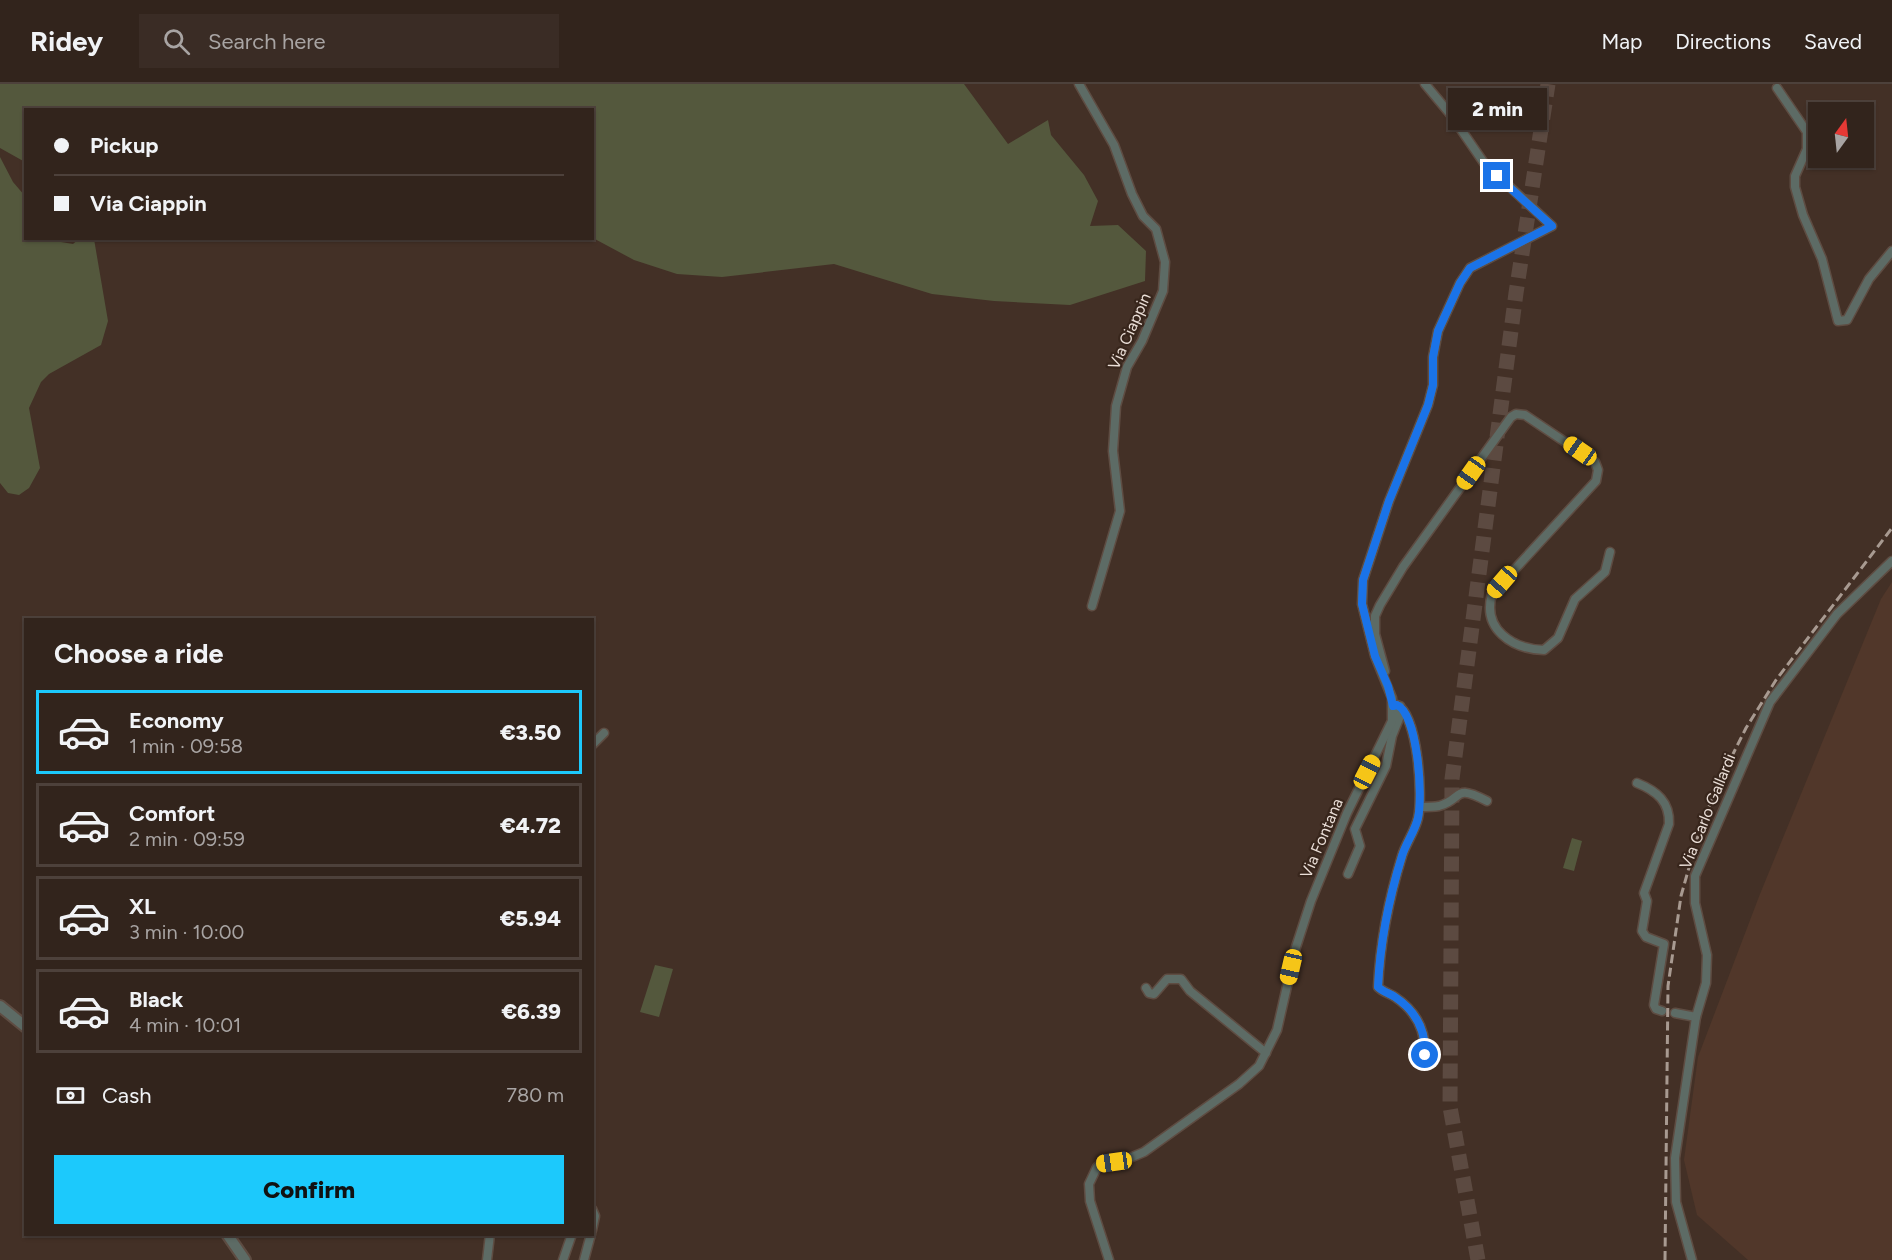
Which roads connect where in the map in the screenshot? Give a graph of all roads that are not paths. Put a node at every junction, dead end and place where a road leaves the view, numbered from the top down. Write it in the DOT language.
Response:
graph roads {
  1 [pos="1079,84"];
  2 [pos="1425,84"];
  3 [pos="1777,88"];
  4 [pos="1892,251"];
  5 [pos="1610,552"];
  6 [pos="1892,561"];
  7 [pos="1092,606"];
  8 [pos="1385,677"];
  9 [pos="1397,706"];
  10 [pos="604,733"];
  11 [pos="594,743"];
  12 [pos="1637,783"];
  13 [pos="1487,801"];
  14 [pos="1420,807"];
  15 [pos="1348,874"];
  16 [pos="1146,988"];
  17 [pos="0,1006"];
  18 [pos="1662,1011"];
  19 [pos="1675,1012"];
  20 [pos="1696,1017"];
  21 [pos="24,1025"];
  22 [pos="1266,1053"];
  23 [pos="1425,1055"];
  24 [pos="228,1236"];
  25 [pos="490,1236"];
  26 [pos="571,1236"];
  27 [pos="591,1236"];
  28 [pos="245,1260"];
  29 [pos="487,1260"];
  30 [pos="562,1260"];
  31 [pos="584,1260"];
  32 [pos="1109,1260"];
  33 [pos="1692,1260"];
  1 -- 7 [label="street, Via Ciappin"];
  2 -- 8 [label="street, Via Fontana"];
  3 -- 4 [label="street"];
  5 -- 8 [label="street"];
  6 -- 20 [label="street, Via Carlo Gallardi"];
  8 -- 9 [label="street, Via Fontana"];
  9 -- 14 [label="street"];
  9 -- 15 [label="street"];
  9 -- 22 [label="street, Via Fontana"];
  10 -- 11 [label="street"];
  12 -- 18 [label="street"];
  13 -- 14 [label="street"];
  14 -- 23 [label="street"];
  16 -- 22 [label="street"];
  17 -- 21 [label="street"];
  19 -- 20 [label="street"];
  20 -- 33 [label="street, Via Carlo Gallardi"];
  22 -- 32 [label="street, Via Fontana"];
  24 -- 28 [label="street"];
  25 -- 29 [label="street"];
  26 -- 30 [label="street"];
  27 -- 31 [label="street"];
}
